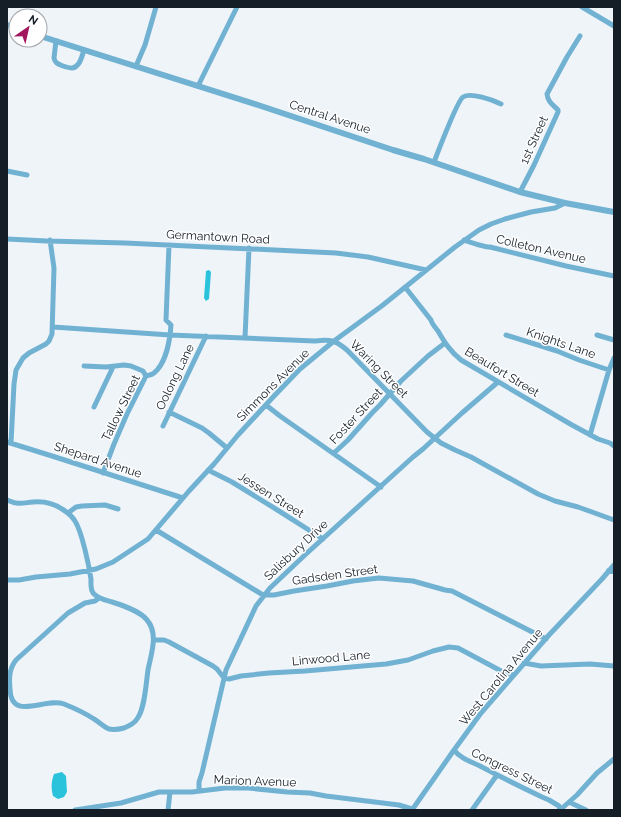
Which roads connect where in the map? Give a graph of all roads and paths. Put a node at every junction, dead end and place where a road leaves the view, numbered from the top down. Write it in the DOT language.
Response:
graph roads {
  1 [pos="156,7"];
  2 [pos="236,7"];
  3 [pos="582,7"];
  4 [pos="614,26"];
  5 [pos="580,36"];
  6 [pos="48,38"];
  7 [pos="56,41"];
  8 [pos="84,50"];
  9 [pos="136,66"];
  10 [pos="198,86"];
  11 [pos="501,104"];
  12 [pos="434,162"];
  13 [pos="7,171"];
  14 [pos="27,175"];
  15 [pos="520,192"];
  16 [pos="565,203"];
  17 [pos="614,212"];
  18 [pos="7,239"];
  19 [pos="50,240"];
  20 [pos="464,240"];
  21 [pos="169,245"];
  22 [pos="249,248"];
  23 [pos="426,270"];
  24 [pos="614,276"];
  25 [pos="406,287"];
  26 [pos="53,327"];
  27 [pos="170,335"];
  28 [pos="506,335"];
  29 [pos="597,335"];
  30 [pos="206,336"];
  31 [pos="245,338"];
  32 [pos="614,340"];
  33 [pos="334,341"];
  34 [pos="445,344"];
  35 [pos="614,358"];
  36 [pos="84,366"];
  37 [pos="113,367"];
  38 [pos="609,370"];
  39 [pos="146,376"];
  40 [pos="498,382"];
  41 [pos="390,393"];
  42 [pos="266,405"];
  43 [pos="94,408"];
  44 [pos="169,412"];
  45 [pos="162,426"];
  46 [pos="590,435"];
  47 [pos="435,438"];
  48 [pos="9,443"];
  49 [pos="613,444"];
  50 [pos="227,448"];
  51 [pos="334,453"];
  52 [pos="208,470"];
  53 [pos="103,473"];
  54 [pos="381,487"];
  55 [pos="183,498"];
  56 [pos="7,500"];
  57 [pos="118,509"];
  58 [pos="68,513"];
  59 [pos="614,520"];
  60 [pos="156,530"];
  61 [pos="323,539"];
  62 [pos="614,565"];
  63 [pos="90,571"];
  64 [pos="612,571"];
  65 [pos="7,580"];
  66 [pos="263,595"];
  67 [pos="99,598"];
  68 [pos="546,639"];
  69 [pos="154,640"];
  70 [pos="524,663"];
  71 [pos="614,666"];
  72 [pos="514,675"];
  73 [pos="224,678"];
  74 [pos="454,750"];
  75 [pos="614,758"];
  76 [pos="497,775"];
  77 [pos="199,790"];
  78 [pos="170,792"];
  79 [pos="569,802"];
  80 [pos="75,810"];
  81 [pos="168,810"];
  82 [pos="412,810"];
  83 [pos="472,810"];
  84 [pos="560,810"];
  85 [pos="586,810"];
  1 -- 9 [label="street"];
  2 -- 10 [label="street"];
  3 -- 4 [label="street"];
  5 -- 15 [label="street, 1st Street"];
  6 -- 7 [label="street, Central Avenue"];
  7 -- 8 [label="street, Central Avenue"];
  7 -- 8 [label="street"];
  8 -- 9 [label="street, Central Avenue"];
  9 -- 10 [label="street, Central Avenue"];
  10 -- 12 [label="street, Central Avenue"];
  11 -- 12 [label="street"];
  12 -- 15 [label="street, Central Avenue"];
  13 -- 14 [label="street"];
  15 -- 16 [label="street, Central Avenue"];
  16 -- 17 [label="street, Central Avenue"];
  16 -- 20 [label="street, Simmons Avenue"];
  18 -- 19 [label="street, Germantown Road"];
  19 -- 21 [label="street, Germantown Road"];
  19 -- 26 [label="street"];
  20 -- 23 [label="street, Simmons Avenue"];
  20 -- 24 [label="street, Colleton Avenue"];
  21 -- 22 [label="street, Germantown Road"];
  21 -- 27 [label="street"];
  22 -- 23 [label="street, Germantown Road"];
  22 -- 31 [label="street"];
  23 -- 25 [label="street, Simmons Avenue"];
  25 -- 33 [label="street, Simmons Avenue"];
  25 -- 34 [label="street, Beaufort Street"];
  26 -- 27 [label="street, Waring Street"];
  26 -- 48 [label="street"];
  27 -- 30 [label="street, Waring Street"];
  27 -- 39 [label="street, Tallow Street"];
  28 -- 38 [label="street, Knights Lane"];
  29 -- 32 [label="street"];
  30 -- 31 [label="street, Waring Street"];
  30 -- 44 [label="street, Oolong Lane"];
  31 -- 33 [label="street, Waring Street"];
  33 -- 41 [label="street, Waring Street"];
  33 -- 42 [label="street, Simmons Avenue"];
  34 -- 40 [label="street, Beaufort Street"];
  34 -- 41 [label="street, Foster Street"];
  35 -- 38 [label="street"];
  36 -- 37 [label="street"];
  37 -- 39 [label="street"];
  37 -- 43 [label="street"];
  38 -- 46 [label="street"];
  39 -- 53 [label="street, Tallow Street"];
  40 -- 46 [label="street, Beaufort Street"];
  40 -- 47 [label="street, Salisbury Drive"];
  41 -- 47 [label="street, Waring Street"];
  41 -- 51 [label="street, Foster Street"];
  42 -- 50 [label="street, Simmons Avenue"];
  42 -- 51 [label="street"];
  44 -- 45 [label="street, Oolong Lane"];
  44 -- 50 [label="street"];
  46 -- 49 [label="street, Beaufort Street"];
  47 -- 54 [label="street, Salisbury Drive"];
  47 -- 59 [label="street, Waring Street"];
  48 -- 53 [label="street, Shepard Avenue"];
  50 -- 52 [label="street, Simmons Avenue"];
  51 -- 54 [label="street"];
  52 -- 55 [label="street, Simmons Avenue"];
  52 -- 61 [label="street, Jessen Street"];
  53 -- 55 [label="street, Shepard Avenue"];
  54 -- 61 [label="street, Salisbury Drive"];
  55 -- 60 [label="street, Simmons Avenue"];
  56 -- 58 [label="street"];
  57 -- 58 [label="street"];
  58 -- 63 [label="street"];
  60 -- 63 [label="street, Simmons Avenue"];
  60 -- 66 [label="street"];
  61 -- 66 [label="street, Salisbury Drive"];
  62 -- 64 [label="street, West Carolina Avenue"];
  63 -- 65 [label="street, Simmons Avenue"];
  63 -- 67 [label="street"];
  64 -- 68 [label="street, West Carolina Avenue"];
  66 -- 68 [label="street, Gadsden Street"];
  66 -- 73 [label="street, Salisbury Drive"];
  67 -- 69 [label="street"];
  67 -- 69 [label="street"];
  68 -- 70 [label="street, West Carolina Avenue"];
  69 -- 73 [label="street"];
  70 -- 71 [label="street"];
  70 -- 72 [label="street, West Carolina Avenue"];
  72 -- 73 [label="street, Linwood Lane"];
  72 -- 74 [label="street, West Carolina Avenue"];
  73 -- 77 [label="street, Salisbury Drive"];
  74 -- 76 [label="street, Congress Street"];
  74 -- 82 [label="street, West Carolina Avenue"];
  75 -- 79 [label="street"];
  76 -- 83 [label="street"];
  76 -- 84 [label="street, Congress Street"];
  77 -- 78 [label="street, Marion Avenue"];
  77 -- 82 [label="street, Marion Avenue"];
  78 -- 80 [label="street, Marion Avenue"];
  78 -- 81 [label="street"];
  79 -- 84 [label="street"];
  79 -- 85 [label="street"];
}
